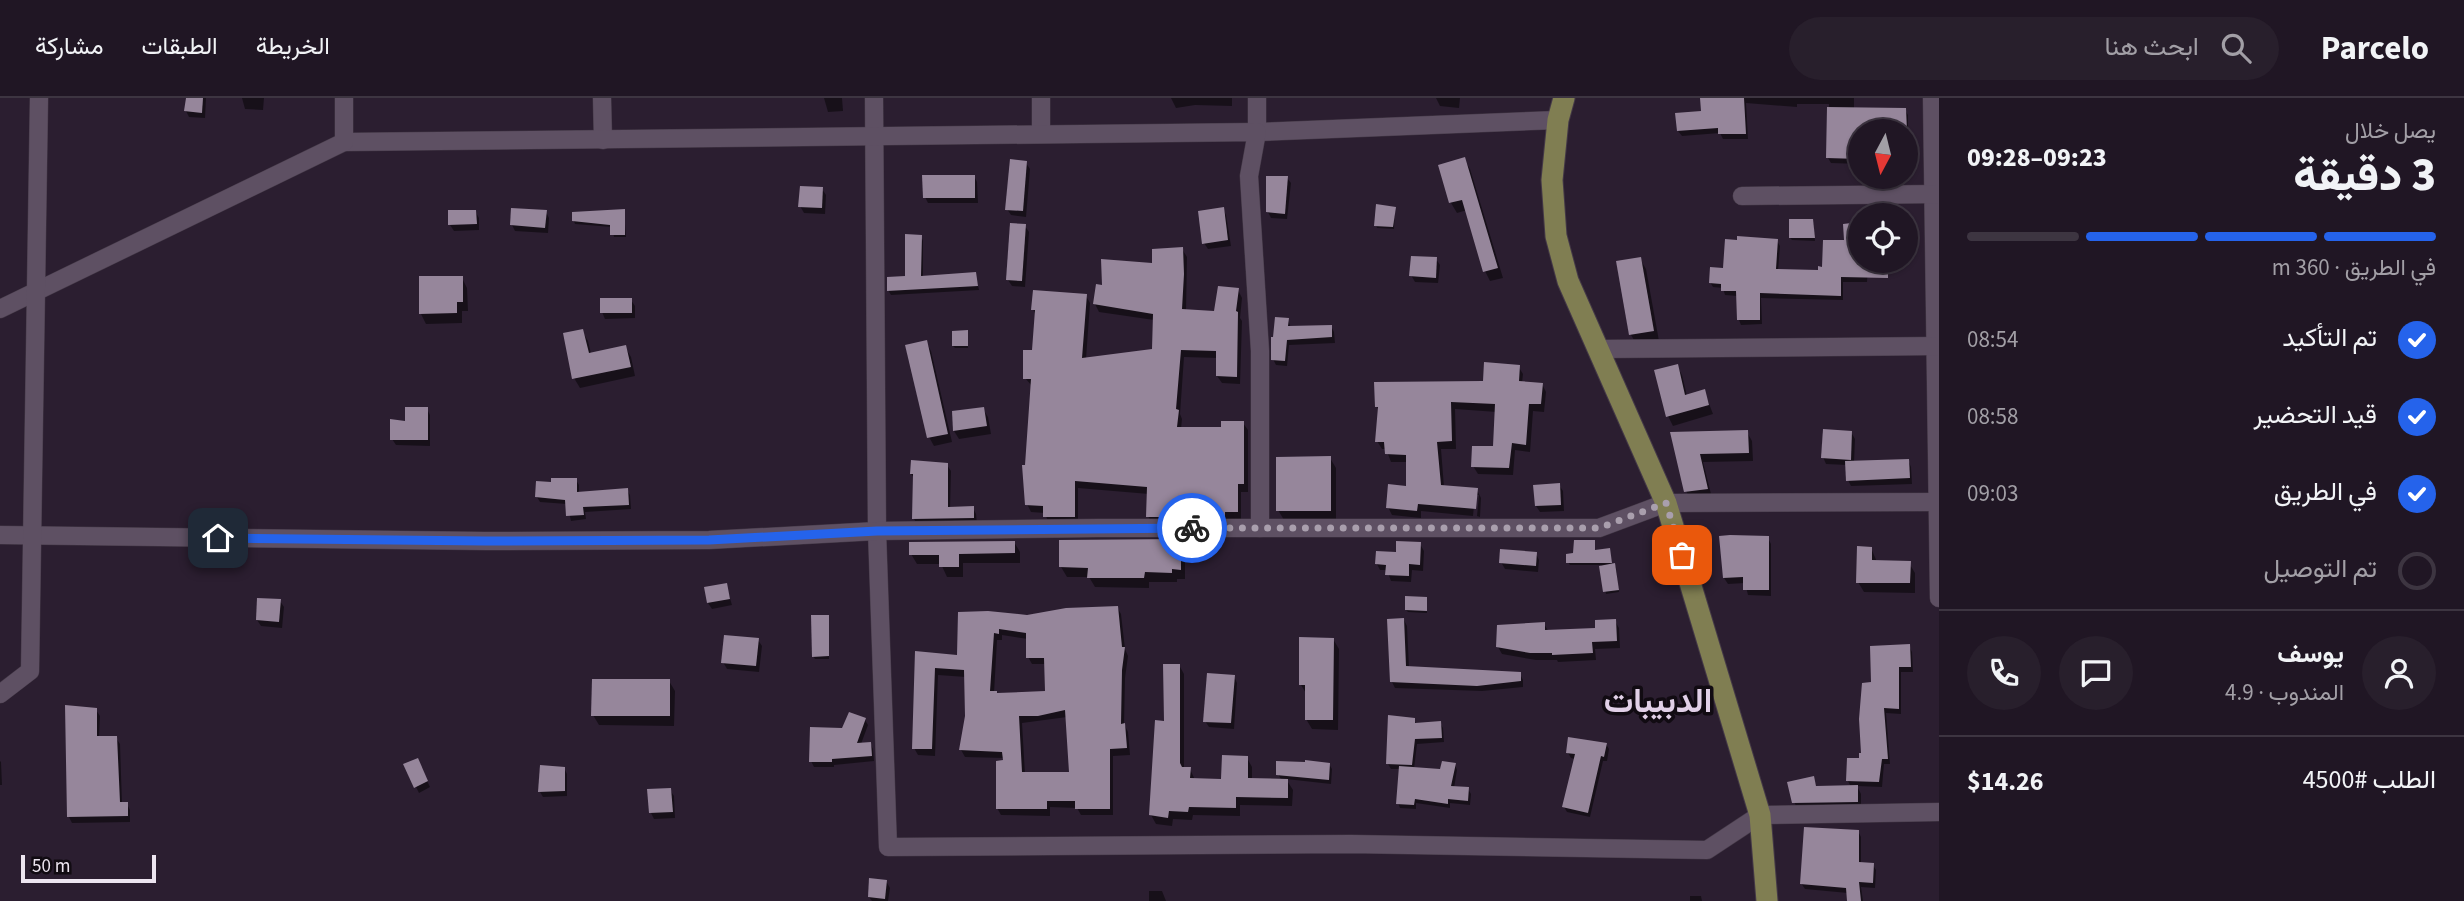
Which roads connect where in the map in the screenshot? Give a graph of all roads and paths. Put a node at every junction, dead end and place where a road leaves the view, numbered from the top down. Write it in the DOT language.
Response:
graph roads {
  1 [pos="39,98"];
  2 [pos="344,98"];
  3 [pos="602,98"];
  4 [pos="874,98"];
  5 [pos="1041,98"];
  6 [pos="1256,98"];
  7 [pos="1564,98"];
  8 [pos="1932,98"];
  9 [pos="1558,120"];
  10 [pos="1257,132"];
  11 [pos="1041,134"];
  12 [pos="874,135"];
  13 [pos="603,140"];
  14 [pos="344,142"];
  15 [pos="1937,194"];
  16 [pos="1742,196"];
  17 [pos="34,293"];
  18 [pos="0,309"];
  19 [pos="1937,346"];
  20 [pos="1598,349"];
  21 [pos="1938,502"];
  22 [pos="1666,503"];
  23 [pos="1260,528"];
  24 [pos="877,531"];
  25 [pos="0,535"];
  26 [pos="31,535"];
  27 [pos="1939,598"];
  28 [pos="0,694"];
  29 [pos="1939,812"];
  30 [pos="1760,815"];
  31 [pos="1767,901"];
  1 -- 17 [label="street"];
  2 -- 14 [label="street"];
  3 -- 13 [label="street"];
  4 -- 12 [label="street"];
  5 -- 11 [label="street"];
  6 -- 10 [label="street"];
  7 -- 9 [label="main road"];
  8 -- 15 [label="street"];
  9 -- 10 [label="street"];
  9 -- 20 [label="main road"];
  10 -- 11 [label="street"];
  10 -- 23 [label="street"];
  11 -- 12 [label="street"];
  12 -- 13 [label="street"];
  12 -- 24 [label="street"];
  13 -- 14 [label="street"];
  14 -- 17 [label="street"];
  15 -- 16 [label="street"];
  15 -- 19 [label="street"];
  17 -- 18 [label="street"];
  17 -- 26 [label="street"];
  19 -- 20 [label="street"];
  19 -- 21 [label="street"];
  20 -- 22 [label="main road"];
  21 -- 22 [label="street"];
  21 -- 27 [label="street"];
  22 -- 23 [label="street"];
  22 -- 30 [label="main road"];
  23 -- 24 [label="street"];
  24 -- 26 [label="street"];
  24 -- 30 [label="street"];
  25 -- 26 [label="street"];
  26 -- 28 [label="street"];
  29 -- 30 [label="street"];
  30 -- 31 [label="main road"];
}
